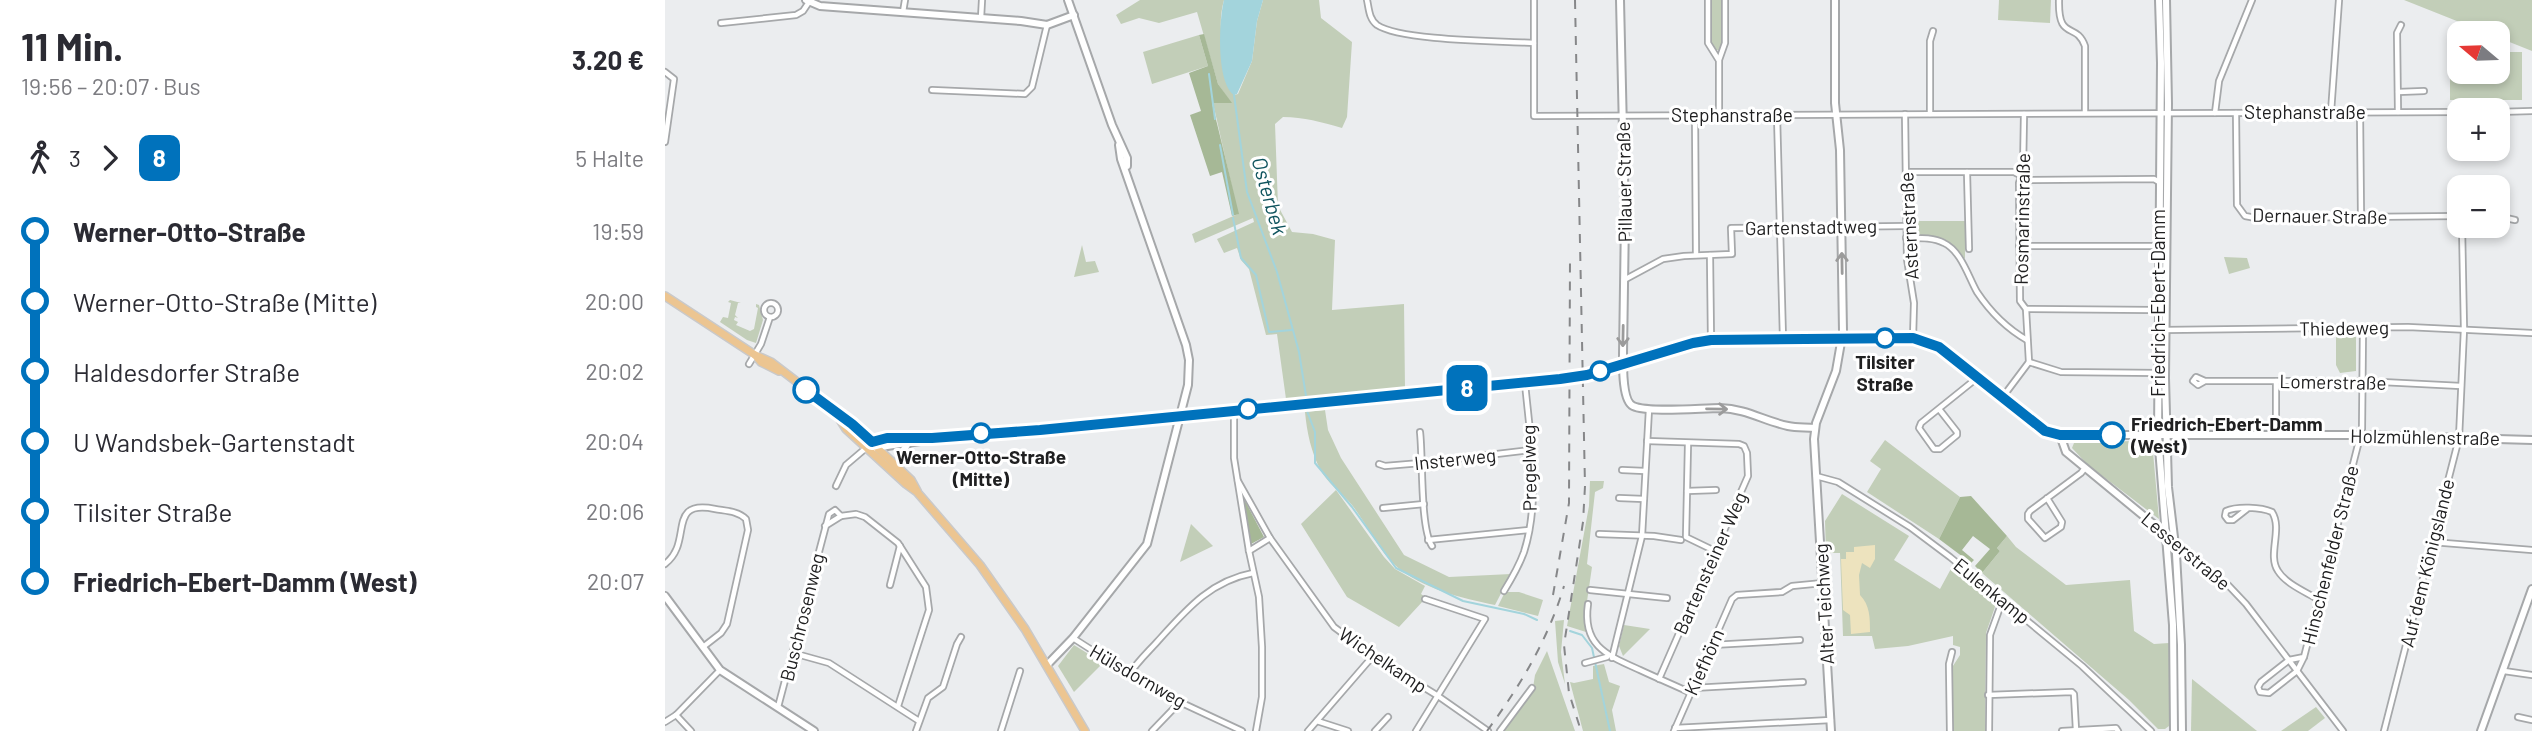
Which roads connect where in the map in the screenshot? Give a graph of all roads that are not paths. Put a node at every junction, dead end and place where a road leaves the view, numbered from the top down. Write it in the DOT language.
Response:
graph roads {
  1 [pos="905,0"];
  2 [pos="982,0"];
  3 [pos="1068,0"];
  4 [pos="1367,0"];
  5 [pos="1534,0"];
  6 [pos="1620,0"];
  7 [pos="1708,0"];
  8 [pos="1725,0"];
  9 [pos="1835,0"];
  10 [pos="2059,0"];
  11 [pos="2159,0"];
  12 [pos="2166,0"];
  13 [pos="2252,0"];
  14 [pos="2339,0"];
  15 [pos="807,1"];
  16 [pos="903,12"];
  17 [pos="1074,15"];
  18 [pos="981,18"];
  19 [pos="721,23"];
  20 [pos="1047,25"];
  21 [pos="2401,25"];
  22 [pos="1933,31"];
  23 [pos="1534,43"];
  24 [pos="1719,60"];
  25 [pos="665,72"];
  26 [pos="932,90"];
  27 [pos="2424,91"];
  28 [pos="2398,92"];
  29 [pos="2532,111"];
  30 [pos="2331,112"];
  31 [pos="2360,112"];
  32 [pos="2398,112"];
  33 [pos="2447,112"];
  34 [pos="2510,112"];
  35 [pos="2085,113"];
  36 [pos="2159,113"];
  37 [pos="2168,113"];
  38 [pos="2215,113"];
  39 [pos="2236,113"];
  40 [pos="1836,114"];
  41 [pos="1905,114"];
  42 [pos="1930,114"];
  43 [pos="2024,114"];
  44 [pos="1695,115"];
  45 [pos="1719,115"];
  46 [pos="1777,115"];
  47 [pos="1623,116"];
  48 [pos="665,142"];
  49 [pos="1906,172"];
  50 [pos="1967,172"];
  51 [pos="2021,177"];
  52 [pos="2159,182"];
  53 [pos="2361,216"];
  54 [pos="2447,216"];
  55 [pos="2510,219"];
  56 [pos="2515,220"];
  57 [pos="1841,226"];
  58 [pos="1906,226"];
  59 [pos="1780,227"];
  60 [pos="1906,238"];
  61 [pos="2462,238"];
  62 [pos="2019,246"];
  63 [pos="2159,246"];
  64 [pos="1969,249"];
  65 [pos="1710,255"];
  66 [pos="2165,255"];
  67 [pos="1696,256"];
  68 [pos="1623,281"];
  69 [pos="665,296"];
  70 [pos="2026,309"];
  71 [pos="2158,314"];
  72 [pos="770,317"];
  73 [pos="2158,326"];
  74 [pos="2363,328"];
  75 [pos="2464,329"];
  76 [pos="2165,330"];
  77 [pos="2532,333"];
  78 [pos="1843,338"];
  79 [pos="1913,338"];
  80 [pos="1783,339"];
  81 [pos="1711,340"];
  82 [pos="2027,340"];
  83 [pos="755,355"];
  84 [pos="2029,362"];
  85 [pos="750,364"];
  86 [pos="1623,364"];
  87 [pos="2158,372"];
  88 [pos="1977,378"];
  89 [pos="2165,378"];
  90 [pos="2204,381"];
  91 [pos="2276,381"];
  92 [pos="2362,381"];
  93 [pos="1525,383"];
  94 [pos="2461,386"];
  95 [pos="2002,398"];
  96 [pos="1649,409"];
  97 [pos="1939,409"];
  98 [pos="1234,410"];
  99 [pos="1181,415"];
  100 [pos="1815,428"];
  101 [pos="1420,432"];
  102 [pos="2064,435"];
  103 [pos="2158,435"];
  104 [pos="2167,435"];
  105 [pos="2276,435"];
  106 [pos="2360,435"];
  107 [pos="932,438"];
  108 [pos="2459,438"];
  109 [pos="2532,440"];
  110 [pos="1647,441"];
  111 [pos="908,444"];
  112 [pos="1688,444"];
  113 [pos="872,446"];
  114 [pos="1531,450"];
  115 [pos="1421,463"];
  116 [pos="1379,464"];
  117 [pos="899,468"];
  118 [pos="2085,468"];
  119 [pos="1622,470"];
  120 [pos="1646,471"];
  121 [pos="1816,476"];
  122 [pos="1238,481"];
  123 [pos="836,486"];
  124 [pos="1687,491"];
  125 [pos="1716,491"];
  126 [pos="917,492"];
  127 [pos="1619,498"];
  128 [pos="2047,498"];
  129 [pos="1644,499"];
  130 [pos="1424,504"];
  131 [pos="1383,508"];
  132 [pos="2247,509"];
  133 [pos="841,516"];
  134 [pos="825,526"];
  135 [pos="1529,530"];
  136 [pos="1599,534"];
  137 [pos="2166,535"];
  138 [pos="1642,536"];
  139 [pos="1270,538"];
  140 [pos="1428,540"];
  141 [pos="1681,540"];
  142 [pos="2175,542"];
  143 [pos="2431,542"];
  144 [pos="900,546"];
  145 [pos="1432,546"];
  146 [pos="2532,550"];
  147 [pos="1249,551"];
  148 [pos="1715,551"];
  149 [pos="665,564"];
  150 [pos="1253,573"];
  151 [pos="1823,583"];
  152 [pos="890,585"];
  153 [pos="2532,589"];
  154 [pos="1590,590"];
  155 [pos="1504,591"];
  156 [pos="1629,594"];
  157 [pos="665,596"];
  158 [pos="1667,598"];
  159 [pos="2003,598"];
  160 [pos="1425,600"];
  161 [pos="2319,600"];
  162 [pos="1588,604"];
  163 [pos="961,637"];
  164 [pos="1073,638"];
  165 [pos="1801,640"];
  166 [pos="1712,645"];
  167 [pos="702,648"];
  168 [pos="1952,652"];
  169 [pos="793,653"];
  170 [pos="1373,656"];
  171 [pos="1610,657"];
  172 [pos="2304,657"];
  173 [pos="2289,660"];
  174 [pos="1585,663"];
  175 [pos="1047,665"];
  176 [pos="720,670"];
  177 [pos="1020,671"];
  178 [pos="2297,671"];
  179 [pos="2504,671"];
  180 [pos="1129,675"];
  181 [pos="2532,675"];
  182 [pos="1659,679"];
  183 [pos="1803,682"];
  184 [pos="1532,688"];
  185 [pos="1692,690"];
  186 [pos="1989,695"];
  187 [pos="1438,696"];
  188 [pos="1180,702"];
  189 [pos="898,706"];
  190 [pos="777,708"];
  191 [pos="676,715"];
  192 [pos="1388,717"];
  193 [pos="2518,717"];
  194 [pos="1831,720"];
  195 [pos="2532,720"];
  196 [pos="919,721"];
  197 [pos="1317,721"];
  198 [pos="665,722"];
  199 [pos="802,728"];
  200 [pos="1674,730"];
  201 [pos="2076,730"];
  202 [pos="691,731"];
  203 [pos="814,731"];
  204 [pos="916,731"];
  205 [pos="1001,731"];
  206 [pos="1084,731"];
  207 [pos="1151,731"];
  208 [pos="1242,731"];
  209 [pos="1256,731"];
  210 [pos="1308,731"];
  211 [pos="1348,731"];
  212 [pos="1375,731"];
  213 [pos="1416,731"];
  214 [pos="1488,731"];
  215 [pos="1500,731"];
  216 [pos="1831,731"];
  217 [pos="1950,731"];
  218 [pos="1989,731"];
  219 [pos="2062,731"];
  220 [pos="2118,731"];
  221 [pos="2151,731"];
  222 [pos="2174,731"];
  223 [pos="2182,731"];
  224 [pos="2343,731"];
  225 [pos="2384,731"];
  226 [pos="2481,731"];
  1 -- 16 [label="street"];
  2 -- 18 [label="street"];
  3 -- 17 [label="street"];
  4 -- 23 [label="street"];
  5 -- 23 [label="street"];
  6 -- 47 [label="street, Pillauer Straße"];
  7 -- 24 [label="street"];
  8 -- 24 [label="street"];
  9 -- 40 [label="street"];
  10 -- 35 [label="street"];
  11 -- 36 [label="street, Friedrich-Ebert-Damm"];
  12 -- 37 [label="street, Friedrich-Ebert-Damm"];
  13 -- 38 [label="street"];
  14 -- 30 [label="street"];
  15 -- 16 [label="street"];
  15 -- 19 [label="street"];
  16 -- 18 [label="street"];
  17 -- 20 [label="street"];
  17 -- 99 [label="street"];
  18 -- 20 [label="street"];
  20 -- 26 [label="street"];
  21 -- 28 [label="street"];
  22 -- 42 [label="street"];
  23 -- 47 [label="street, Stephanstraße"];
  24 -- 45 [label="street"];
  25 -- 48 [label="street"];
  27 -- 28 [label="street"];
  28 -- 32 [label="street"];
  29 -- 34 [label="street"];
  30 -- 31 [label="street, Stephanstraße"];
  30 -- 39 [label="street, Stephanstraße"];
  31 -- 32 [label="street, Stephanstraße"];
  31 -- 53 [label="street"];
  32 -- 33 [label="street, Stephanstraße"];
  35 -- 36 [label="street, Stephanstraße"];
  35 -- 43 [label="street, Stephanstraße"];
  36 -- 37 [label="street, Stephanstraße"];
  36 -- 52 [label="street, Friedrich-Ebert-Damm"];
  37 -- 38 [label="street, Stephanstraße"];
  37 -- 66 [label="street, Friedrich-Ebert-Damm"];
  38 -- 39 [label="street, Stephanstraße"];
  39 -- 53 [label="street, Dernauer Straße"];
  40 -- 41 [label="street, Stephanstraße"];
  40 -- 46 [label="street, Stephanstraße"];
  40 -- 57 [label="street"];
  41 -- 42 [label="street, Stephanstraße"];
  41 -- 49 [label="street, Asternstraße"];
  42 -- 43 [label="street, Stephanstraße"];
  43 -- 51 [label="street, Rosmarinstraße"];
  44 -- 45 [label="street, Stephanstraße"];
  44 -- 47 [label="street, Stephanstraße"];
  44 -- 67 [label="street"];
  45 -- 46 [label="street, Stephanstraße"];
  46 -- 59 [label="street"];
  47 -- 68 [label="street, Pillauer Straße"];
  49 -- 50 [label="street"];
  49 -- 58 [label="street, Asternstraße"];
  50 -- 51 [label="street"];
  50 -- 64 [label="street"];
  51 -- 52 [label="street"];
  51 -- 62 [label="street, Rosmarinstraße"];
  52 -- 63 [label="street, Friedrich-Ebert-Damm"];
  53 -- 54 [label="street, Dernauer Straße"];
  55 -- 56 [label="street"];
  57 -- 58 [label="street, Gartenstadtweg"];
  57 -- 59 [label="street, Gartenstadtweg"];
  78 -- 57 [label="street, one-way"];
  58 -- 60 [label="street, Asternstraße"];
  59 -- 65 [label="street, Gartenstadtweg"];
  59 -- 80 [label="street"];
  60 -- 79 [label="street, Asternstraße"];
  60 -- 82 [label="street"];
  61 -- 75 [label="street, Auf dem Königslande"];
  62 -- 63 [label="street"];
  62 -- 70 [label="street, Rosmarinstraße"];
  63 -- 66 [label="street"];
  63 -- 71 [label="street, Friedrich-Ebert-Damm"];
  65 -- 67 [label="street, Gartenstadtweg"];
  65 -- 81 [label="street"];
  66 -- 76 [label="street, Friedrich-Ebert-Damm"];
  67 -- 68 [label="street, Gartenstadtweg"];
  68 -- 86 [label="street, Pillauer Straße, one-way"];
  69 -- 83 [label="main road"];
  70 -- 71 [label="street"];
  70 -- 82 [label="street, Rosmarinstraße"];
  71 -- 73 [label="street, Friedrich-Ebert-Damm"];
  72 -- 83 [label="street"];
  73 -- 76 [label="street"];
  73 -- 87 [label="street, Friedrich-Ebert-Damm"];
  74 -- 75 [label="street, Thiedeweg"];
  74 -- 76 [label="street, Thiedeweg"];
  74 -- 92 [label="street, Hinschenfelder Straße"];
  75 -- 77 [label="street, Thiedeweg"];
  75 -- 94 [label="street, Auf dem Königslande"];
  76 -- 89 [label="street, Friedrich-Ebert-Damm"];
  78 -- 79 [label="street"];
  78 -- 80 [label="street"];
  78 -- 100 [label="street"];
  79 -- 88 [label="street"];
  80 -- 81 [label="street"];
  81 -- 86 [label="street"];
  82 -- 84 [label="street, Rosmarinstraße"];
  83 -- 85 [label="street"];
  83 -- 113 [label="main road"];
  84 -- 87 [label="street"];
  84 -- 95 [label="street"];
  86 -- 93 [label="street"];
  86 -- 96 [label="street, Pillauer Straße"];
  87 -- 89 [label="street"];
  87 -- 103 [label="street, Friedrich-Ebert-Damm"];
  88 -- 95 [label="street"];
  88 -- 97 [label="street"];
  89 -- 104 [label="street, Friedrich-Ebert-Damm"];
  90 -- 91 [label="street, Lomerstraße"];
  91 -- 92 [label="street, Lomerstraße"];
  91 -- 105 [label="street"];
  92 -- 94 [label="street, Lomerstraße"];
  92 -- 106 [label="street, Hinschenfelder Straße"];
  93 -- 98 [label="street"];
  93 -- 114 [label="street, Pregelweg"];
  94 -- 108 [label="street, Auf dem Königslande"];
  95 -- 102 [label="street"];
  96 -- 100 [label="street, one-way"];
  96 -- 110 [label="street"];
  97 -- 97 [label="street"];
  98 -- 99 [label="street"];
  98 -- 122 [label="street"];
  99 -- 107 [label="street"];
  99 -- 164 [label="street"];
  100 -- 121 [label="street"];
  101 -- 115 [label="street"];
  102 -- 103 [label="street, Holzmühlenstraße"];
  102 -- 118 [label="street, Lesserstraße"];
  103 -- 104 [label="street, Holzmühlenstraße"];
  103 -- 137 [label="street, Friedrich-Ebert-Damm"];
  104 -- 105 [label="street, Holzmühlenstraße"];
  104 -- 142 [label="street, Friedrich-Ebert-Damm"];
  105 -- 106 [label="street, Holzmühlenstraße"];
  106 -- 108 [label="street, Holzmühlenstraße"];
  106 -- 161 [label="street, Hinschenfelder Straße"];
  107 -- 111 [label="street"];
  107 -- 113 [label="street"];
  108 -- 109 [label="street, Holzmühlenstraße"];
  108 -- 143 [label="street, Auf dem Königslande"];
  110 -- 112 [label="street"];
  110 -- 120 [label="street"];
  111 -- 113 [label="street"];
  111 -- 117 [label="street"];
  112 -- 124 [label="street"];
  112 -- 148 [label="street, Bartensteiner Weg"];
  113 -- 117 [label="main road"];
  113 -- 123 [label="street"];
  113 -- 126 [label="main road"];
  114 -- 115 [label="street, Insterweg"];
  114 -- 135 [label="street, Pregelweg"];
  115 -- 116 [label="street, Insterweg"];
  115 -- 130 [label="street"];
  117 -- 126 [label="main road"];
  118 -- 128 [label="street"];
  118 -- 137 [label="street, Lesserstraße"];
  119 -- 120 [label="street"];
  120 -- 129 [label="street"];
  121 -- 151 [label="street, Alter Teichweg"];
  121 -- 159 [label="street, Eulenkamp"];
  122 -- 139 [label="street, Wichelkamp"];
  122 -- 147 [label="street"];
  124 -- 125 [label="street"];
  124 -- 148 [label="street"];
  126 -- 175 [label="main road"];
  127 -- 129 [label="street"];
  128 -- 128 [label="street"];
  129 -- 138 [label="street"];
  130 -- 131 [label="street"];
  130 -- 140 [label="street"];
  132 -- 132 [label="street"];
  132 -- 161 [label="street"];
  133 -- 134 [label="street, Buschrosenweg"];
  133 -- 134 [label="street, Buschrosenweg"];
  133 -- 144 [label="street"];
  134 -- 169 [label="street, Buschrosenweg"];
  135 -- 140 [label="street"];
  135 -- 155 [label="street, Pregelweg"];
  136 -- 138 [label="street"];
  137 -- 142 [label="street, Lesserstraße"];
  137 -- 222 [label="street, Friedrich-Ebert-Damm"];
  138 -- 141 [label="street"];
  138 -- 156 [label="street"];
  139 -- 147 [label="street"];
  139 -- 170 [label="street, Wichelkamp"];
  140 -- 145 [label="street"];
  142 -- 173 [label="street, Lesserstraße"];
  142 -- 223 [label="street, Friedrich-Ebert-Damm"];
  143 -- 146 [label="street"];
  143 -- 225 [label="street, Auf dem Königslande"];
  144 -- 152 [label="street"];
  144 -- 189 [label="street"];
  147 -- 150 [label="street"];
  148 -- 182 [label="street, Bartensteiner Weg"];
  149 -- 167 [label="street"];
  150 -- 180 [label="street"];
  150 -- 209 [label="street"];
  151 -- 166 [label="street, Kiefhörn"];
  151 -- 194 [label="street, Alter Teichweg"];
  153 -- 179 [label="street"];
  154 -- 156 [label="street, Bartensteiner Weg"];
  156 -- 158 [label="street, Bartensteiner Weg"];
  156 -- 171 [label="street"];
  157 -- 167 [label="street"];
  159 -- 186 [label="street"];
  159 -- 221 [label="street, Eulenkamp"];
  160 -- 187 [label="street"];
  161 -- 172 [label="street, Hinschenfelder Straße"];
  162 -- 171 [label="street"];
  163 -- 196 [label="street"];
  164 -- 175 [label="street"];
  164 -- 180 [label="street, Hülsdornweg"];
  165 -- 166 [label="street"];
  166 -- 185 [label="street, Kiefhörn"];
  167 -- 176 [label="street"];
  168 -- 217 [label="street"];
  169 -- 189 [label="street"];
  169 -- 190 [label="street, Buschrosenweg"];
  170 -- 187 [label="street, Wichelkamp"];
  170 -- 197 [label="street"];
  171 -- 174 [label="street"];
  171 -- 182 [label="street"];
  172 -- 173 [label="street, Hinschenfelder Straße"];
  172 -- 178 [label="street, Hinschenfelder Straße"];
  173 -- 178 [label="street, Lesserstraße"];
  173 -- 178 [label="street"];
  175 -- 206 [label="main road"];
  176 -- 190 [label="street"];
  176 -- 191 [label="street"];
  177 -- 205 [label="street"];
  178 -- 224 [label="street, Lesserstraße"];
  179 -- 181 [label="street"];
  179 -- 226 [label="street"];
  180 -- 188 [label="street, Hülsdornweg"];
  182 -- 185 [label="street"];
  183 -- 185 [label="street"];
  184 -- 215 [label="street"];
  185 -- 200 [label="street, Kiefhörn"];
  186 -- 201 [label="street"];
  186 -- 218 [label="street"];
  187 -- 213 [label="street"];
  187 -- 214 [label="street, Wichelkamp"];
  188 -- 207 [label="street"];
  188 -- 208 [label="street, Hülsdornweg"];
  189 -- 196 [label="street"];
  190 -- 199 [label="street"];
  191 -- 198 [label="street"];
  191 -- 202 [label="street"];
  192 -- 212 [label="street"];
  193 -- 195 [label="street"];
  194 -- 200 [label="street"];
  194 -- 216 [label="street, Alter Teichweg"];
  196 -- 204 [label="street"];
  197 -- 210 [label="street"];
  197 -- 211 [label="street"];
  199 -- 203 [label="street"];
  201 -- 219 [label="street"];
  201 -- 220 [label="street"];
}
